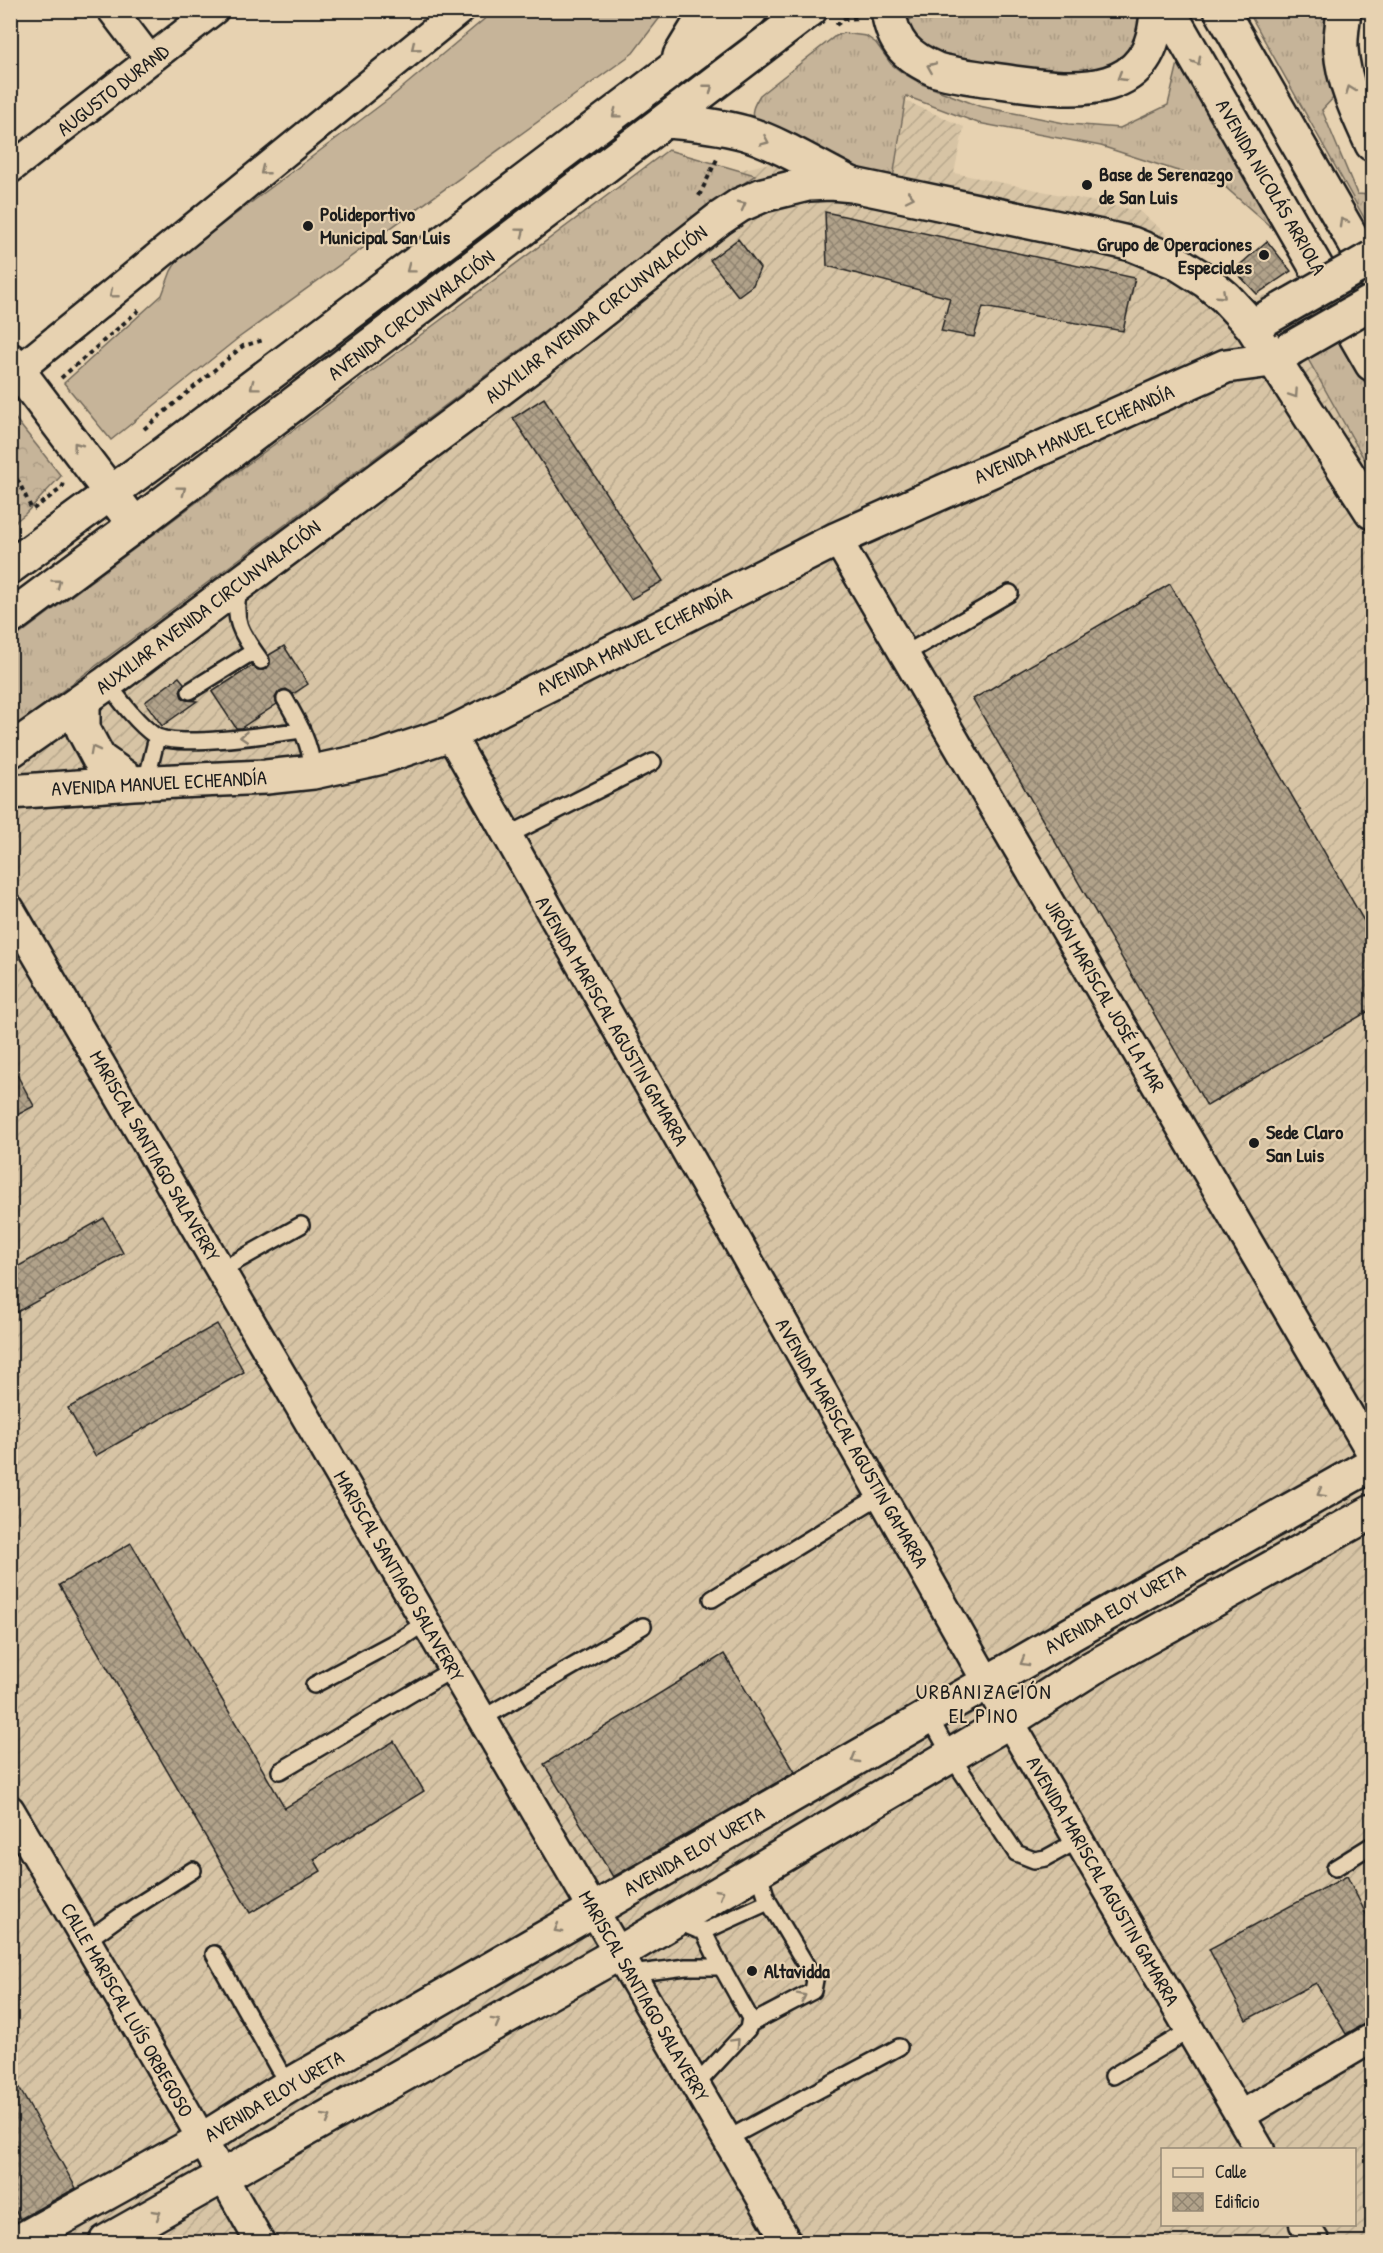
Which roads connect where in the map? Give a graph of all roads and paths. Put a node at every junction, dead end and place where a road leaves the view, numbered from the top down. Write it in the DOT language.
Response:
graph roads {
  1 [pos="112,10"];
  2 [pos="214,10"];
  3 [pos="460,10"];
  4 [pos="708,10"];
  5 [pos="751,10"];
  6 [pos="1157,10"];
  7 [pos="1168,10"];
  8 [pos="1221,10"];
  9 [pos="1344,10"];
  10 [pos="888,13"];
  11 [pos="823,18"];
  12 [pos="150,60"];
  13 [pos="663,78"];
  14 [pos="667,121"];
  15 [pos="731,130"];
  16 [pos="1372,144"];
  17 [pos="10,169"];
  18 [pos="853,185"];
  19 [pos="707,229"];
  20 [pos="1372,258"];
  21 [pos="1372,273"];
  22 [pos="1372,302"];
  23 [pos="1258,323"];
  24 [pos="1281,354"];
  25 [pos="1372,364"];
  26 [pos="1226,366"];
  27 [pos="13,369"];
  28 [pos="10,473"];
  29 [pos="66,477"];
  30 [pos="112,493"];
  31 [pos="1372,512"];
  32 [pos="135,525"];
  33 [pos="837,539"];
  34 [pos="10,567"];
  35 [pos="239,584"];
  36 [pos="1010,593"];
  37 [pos="10,618"];
  38 [pos="905,654"];
  39 [pos="190,691"];
  40 [pos="95,692"];
  41 [pos="285,699"];
  42 [pos="302,730"];
  43 [pos="450,734"];
  44 [pos="157,737"];
  45 [pos="10,751"];
  46 [pos="653,762"];
  47 [pos="313,772"];
  48 [pos="140,783"];
  49 [pos="10,792"];
  50 [pos="507,836"];
  51 [pos="10,909"];
  52 [pos="301,1225"];
  53 [pos="221,1270"];
  54 [pos="1372,1454"];
  55 [pos="1372,1464"];
  56 [pos="881,1495"];
  57 [pos="1372,1512"];
  58 [pos="1272,1521"];
  59 [pos="1293,1558"];
  60 [pos="712,1599"];
  61 [pos="426,1622"];
  62 [pos="643,1626"];
  63 [pos="1073,1633"];
  64 [pos="1092,1668"];
  65 [pos="453,1669"];
  66 [pos="988,1683"];
  67 [pos="314,1685"];
  68 [pos="929,1716"];
  69 [pos="483,1718"];
  70 [pos="1010,1721"];
  71 [pos="951,1756"];
  72 [pos="280,1771"];
  73 [pos="10,1810"];
  74 [pos="761,1812"];
  75 [pos="1079,1840"];
  76 [pos="1372,1845"];
  77 [pos="786,1854"];
  78 [pos="1335,1868"];
  79 [pos="193,1870"];
  80 [pos="762,1884"];
  81 [pos="593,1909"];
  82 [pos="688,1925"];
  83 [pos="86,1941"];
  84 [pos="214,1954"];
  85 [pos="625,1963"];
  86 [pos="721,1967"];
  87 [pos="750,2024"];
  88 [pos="1190,2030"];
  89 [pos="1372,2038"];
  90 [pos="899,2046"];
  91 [pos="1113,2076"];
  92 [pos="290,2085"];
  93 [pos="696,2085"];
  94 [pos="1240,2116"];
  95 [pos="727,2139"];
  96 [pos="202,2140"];
  97 [pos="1259,2148"];
  98 [pos="223,2176"];
  99 [pos="1305,2226"];
  100 [pos="35,2238"];
  101 [pos="106,2242"];
  102 [pos="260,2242"];
  103 [pos="788,2242"];
  104 [pos="1315,2242"];
  1 -- 12 [label="street"];
  2 -- 12 [label="street, AUGUSTO DURAND"];
  3 -- 27 [label="street, one-way"];
  4 -- 13 [label="street"];
  5 -- 13 [label="street, AVENIDA CIRCUNVALACIÓN"];
  6 -- 10 [label="street, one-way"];
  7 -- 25 [label="street, AVENIDA NICOLÁS ARRIOLA, one-way"];
  21 -- 8 [label="street, one-way"];
  16 -- 9 [label="street, one-way"];
  10 -- 11 [label="path"];
  14 -- 11 [label="street, AVENIDA CIRCUNVALACIÓN, one-way"];
  12 -- 17 [label="street, AUGUSTO DURAND"];
  13 -- 30 [label="street, AVENIDA CIRCUNVALACIÓN, one-way"];
  14 -- 15 [label="street"];
  32 -- 14 [label="street, AVENIDA CIRCUNVALACIÓN, one-way"];
  15 -- 18 [label="street, one-way"];
  15 -- 19 [label="path"];
  19 -- 18 [label="street, AUXILIAR AVENIDA CIRCUNVALACIÓN, one-way"];
  18 -- 23 [label="street, AUXILIAR AVENIDA CIRCUNVALACIÓN, one-way"];
  19 -- 35 [label="street, AUXILIAR AVENIDA CIRCUNVALACIÓN"];
  20 -- 23 [label="street, bridge"];
  22 -- 24 [label="street, AVENIDA MANUEL ECHEANDÍA, bridge"];
  23 -- 24 [label="street, AUXILIAR AVENIDA CIRCUNVALACIÓN"];
  23 -- 26 [label="street"];
  24 -- 26 [label="street, AVENIDA MANUEL ECHEANDÍA"];
  24 -- 31 [label="street, AUXILIAR AVENIDA CIRCUNVALACIÓN, one-way"];
  26 -- 33 [label="street, AVENIDA MANUEL ECHEANDÍA"];
  30 -- 27 [label="street, one-way"];
  28 -- 29 [label="path"];
  30 -- 32 [label="street"];
  30 -- 34 [label="street, AVENIDA CIRCUNVALACIÓN"];
  37 -- 32 [label="street, AVENIDA CIRCUNVALACIÓN, one-way"];
  33 -- 38 [label="street, JIRÓN MARISCAL JOSÉ LA MAR"];
  33 -- 43 [label="street, AVENIDA MANUEL ECHEANDÍA"];
  35 -- 39 [label="lane"];
  35 -- 40 [label="street, AUXILIAR AVENIDA CIRCUNVALACIÓN"];
  36 -- 38 [label="lane"];
  38 -- 54 [label="street, JIRÓN MARISCAL JOSÉ LA MAR"];
  40 -- 44 [label="lane"];
  40 -- 45 [label="street, AUXILIAR AVENIDA CIRCUNVALACIÓN"];
  48 -- 40 [label="street, one-way"];
  41 -- 42 [label="lane"];
  42 -- 44 [label="lane, one-way"];
  42 -- 47 [label="lane"];
  43 -- 47 [label="street, AVENIDA MANUEL ECHEANDÍA"];
  43 -- 50 [label="street, AVENIDA MARISCAL AGUSTIN GAMARRA"];
  44 -- 48 [label="lane"];
  46 -- 50 [label="lane"];
  47 -- 48 [label="street, AVENIDA MANUEL ECHEANDÍA"];
  48 -- 49 [label="street, AVENIDA MANUEL ECHEANDÍA"];
  50 -- 56 [label="street, AVENIDA MARISCAL AGUSTIN GAMARRA"];
  51 -- 53 [label="street, MARISCAL SANTIAGO SALAVERRY"];
  52 -- 53 [label="lane"];
  53 -- 61 [label="street, MARISCAL SANTIAGO SALAVERRY"];
  55 -- 58 [label="street, AVENIDA ELOY URETA, one-way"];
  56 -- 60 [label="lane"];
  56 -- 66 [label="street, AVENIDA MARISCAL AGUSTIN GAMARRA"];
  57 -- 59 [label="street, AVENIDA ELOY URETA"];
  58 -- 59 [label="street"];
  58 -- 63 [label="street, AVENIDA ELOY URETA"];
  59 -- 64 [label="street, AVENIDA ELOY URETA"];
  61 -- 65 [label="street, MARISCAL SANTIAGO SALAVERRY"];
  61 -- 67 [label="lane"];
  62 -- 69 [label="lane"];
  63 -- 64 [label="street"];
  63 -- 66 [label="street, AVENIDA ELOY URETA, one-way"];
  64 -- 70 [label="street, AVENIDA ELOY URETA"];
  65 -- 69 [label="street, MARISCAL SANTIAGO SALAVERRY"];
  65 -- 72 [label="lane"];
  66 -- 68 [label="street, AVENIDA ELOY URETA"];
  66 -- 70 [label="street, AVENIDA MARISCAL AGUSTIN GAMARRA"];
  68 -- 71 [label="lane"];
  68 -- 74 [label="street, AVENIDA ELOY URETA, one-way"];
  69 -- 81 [label="street, MARISCAL SANTIAGO SALAVERRY"];
  70 -- 71 [label="street, AVENIDA ELOY URETA"];
  70 -- 75 [label="street, AVENIDA MARISCAL AGUSTIN GAMARRA"];
  71 -- 75 [label="lane"];
  71 -- 77 [label="street, AVENIDA ELOY URETA"];
  73 -- 83 [label="street, CALLE MARISCAL LUÍS ORBEGOSO"];
  74 -- 77 [label="street"];
  74 -- 81 [label="street, AVENIDA ELOY URETA"];
  75 -- 88 [label="street, AVENIDA MARISCAL AGUSTIN GAMARRA"];
  76 -- 78 [label="lane"];
  77 -- 80 [label="street, AVENIDA ELOY URETA"];
  79 -- 83 [label="lane"];
  82 -- 80 [label="street, AVENIDA ELOY URETA, one-way"];
  87 -- 80 [label="lane, one-way"];
  81 -- 85 [label="street, MARISCAL SANTIAGO SALAVERRY"];
  81 -- 92 [label="street, AVENIDA ELOY URETA, one-way"];
  82 -- 85 [label="street, AVENIDA ELOY URETA"];
  82 -- 86 [label="lane"];
  83 -- 96 [label="street, CALLE MARISCAL LUÍS ORBEGOSO"];
  84 -- 92 [label="lane"];
  85 -- 86 [label="lane"];
  85 -- 93 [label="street, MARISCAL SANTIAGO SALAVERRY"];
  98 -- 85 [label="street, AVENIDA ELOY URETA, one-way"];
  86 -- 87 [label="lane"];
  93 -- 87 [label="lane, one-way"];
  88 -- 91 [label="lane"];
  88 -- 94 [label="street, AVENIDA MARISCAL AGUSTIN GAMARRA"];
  89 -- 94 [label="street"];
  90 -- 95 [label="lane"];
  92 -- 96 [label="street, AVENIDA ELOY URETA"];
  93 -- 95 [label="street, MARISCAL SANTIAGO SALAVERRY"];
  94 -- 97 [label="street, AVENIDA MARISCAL AGUSTIN GAMARRA"];
  95 -- 103 [label="street, MARISCAL SANTIAGO SALAVERRY"];
  96 -- 98 [label="street, CALLE MARISCAL LUÍS ORBEGOSO"];
  96 -- 100 [label="street, AVENIDA ELOY URETA"];
  101 -- 98 [label="street, AVENIDA ELOY URETA, one-way"];
  98 -- 102 [label="street, CALLE MARISCAL LUÍS ORBEGOSO"];
  99 -- 104 [label="street"];
}
